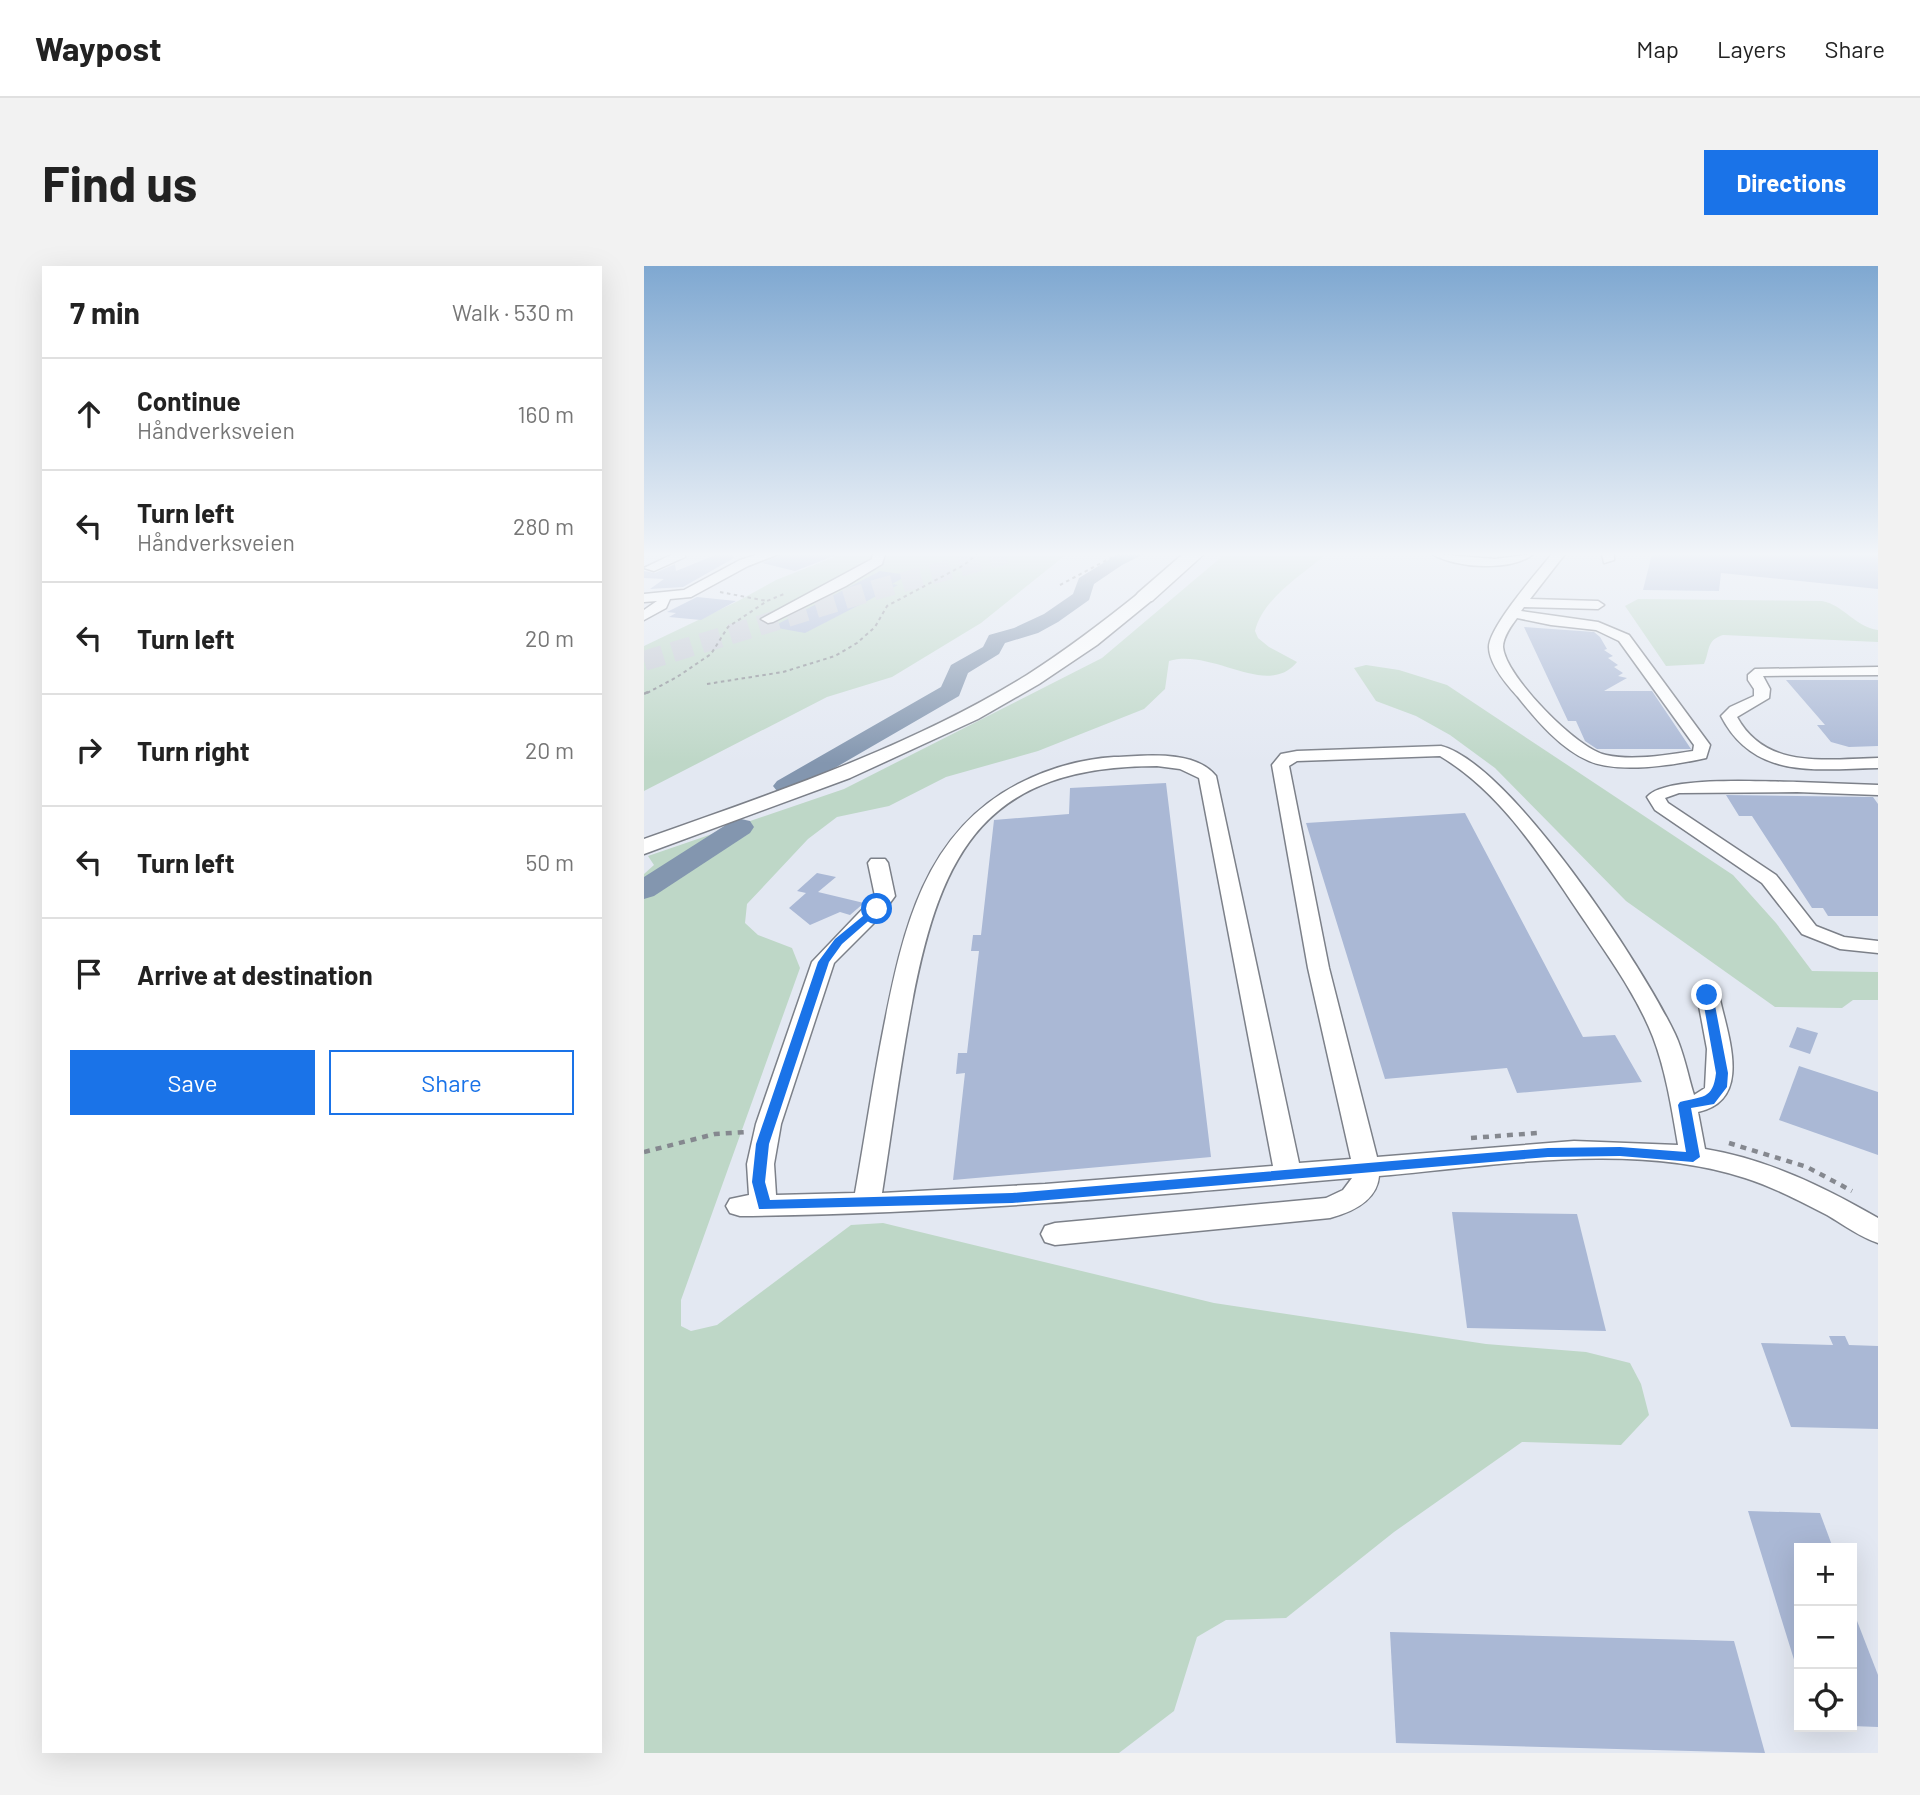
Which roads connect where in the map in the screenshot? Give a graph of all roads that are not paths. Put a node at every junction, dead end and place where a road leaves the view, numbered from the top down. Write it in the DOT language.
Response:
graph roads {
  1 [pos="1111,623"];
  2 [pos="1504,623"];
  3 [pos="1587,623"];
  4 [pos="1878,671"];
  5 [pos="1878,763"];
  6 [pos="1878,790"];
  7 [pos="644,847"];
  8 [pos="878,863"];
  9 [pos="1878,947"];
  10 [pos="1707,995"];
  11 [pos="1685,1105"];
  12 [pos="1693,1157"];
  13 [pos="1367,1168"];
  14 [pos="1288,1174"];
  15 [pos="867,1204"];
  16 [pos="1878,1232"];
  17 [pos="1055,1234"];
  1 -- 7 [label="main road"];
  2 -- 3 [label="street"];
  4 -- 5 [label="street"];
  6 -- 9 [label="street"];
  8 -- 15 [label="street"];
  10 -- 11 [label="street"];
  11 -- 12 [label="street"];
  11 -- 13 [label="street"];
  12 -- 13 [label="street"];
  12 -- 16 [label="street"];
  13 -- 14 [label="street"];
  13 -- 17 [label="street"];
  14 -- 15 [label="street"];
  14 -- 15 [label="street"];
}
